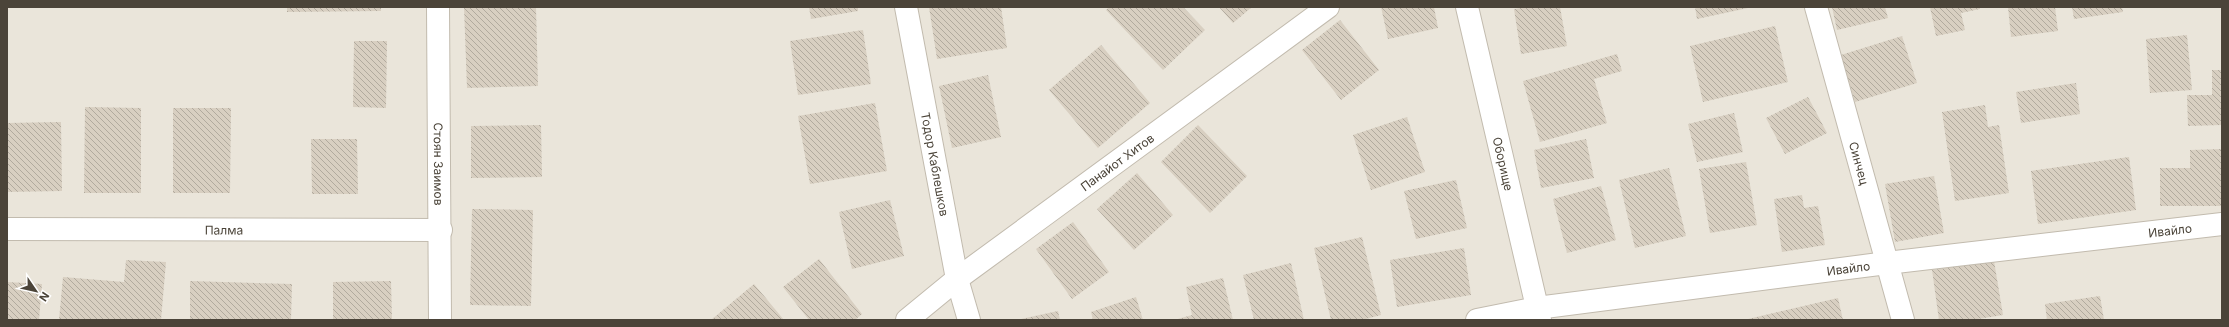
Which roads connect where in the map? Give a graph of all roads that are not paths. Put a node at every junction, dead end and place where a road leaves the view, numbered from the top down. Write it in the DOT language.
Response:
graph roads {
  1 [pos="438,7"];
  2 [pos="906,7"];
  3 [pos="1328,7"];
  4 [pos="1467,7"];
  5 [pos="1816,7"];
  6 [pos="2222,224"];
  7 [pos="7,229"];
  8 [pos="441,230"];
  9 [pos="1887,263"];
  10 [pos="957,279"];
  11 [pos="1539,314"];
  12 [pos="440,320"];
  13 [pos="907,320"];
  14 [pos="969,320"];
  15 [pos="1477,320"];
  16 [pos="1903,320"];
  1 -- 8 [label="street, Стоян Заимов"];
  2 -- 10 [label="street, Тодор Каблешков"];
  3 -- 10 [label="street, Панайот Хитов"];
  4 -- 11 [label="street, Оборище"];
  5 -- 9 [label="street, Синчец"];
  6 -- 9 [label="street, Ивайло"];
  7 -- 8 [label="street, Палма"];
  8 -- 12 [label="street, Стоян Заимов"];
  9 -- 11 [label="street, Ивайло"];
  9 -- 16 [label="street, Синчец"];
  10 -- 13 [label="street, Панайот Хитов"];
  10 -- 14 [label="street, Тодор Каблешков"];
  11 -- 15 [label="street, Ивайло"];
}
